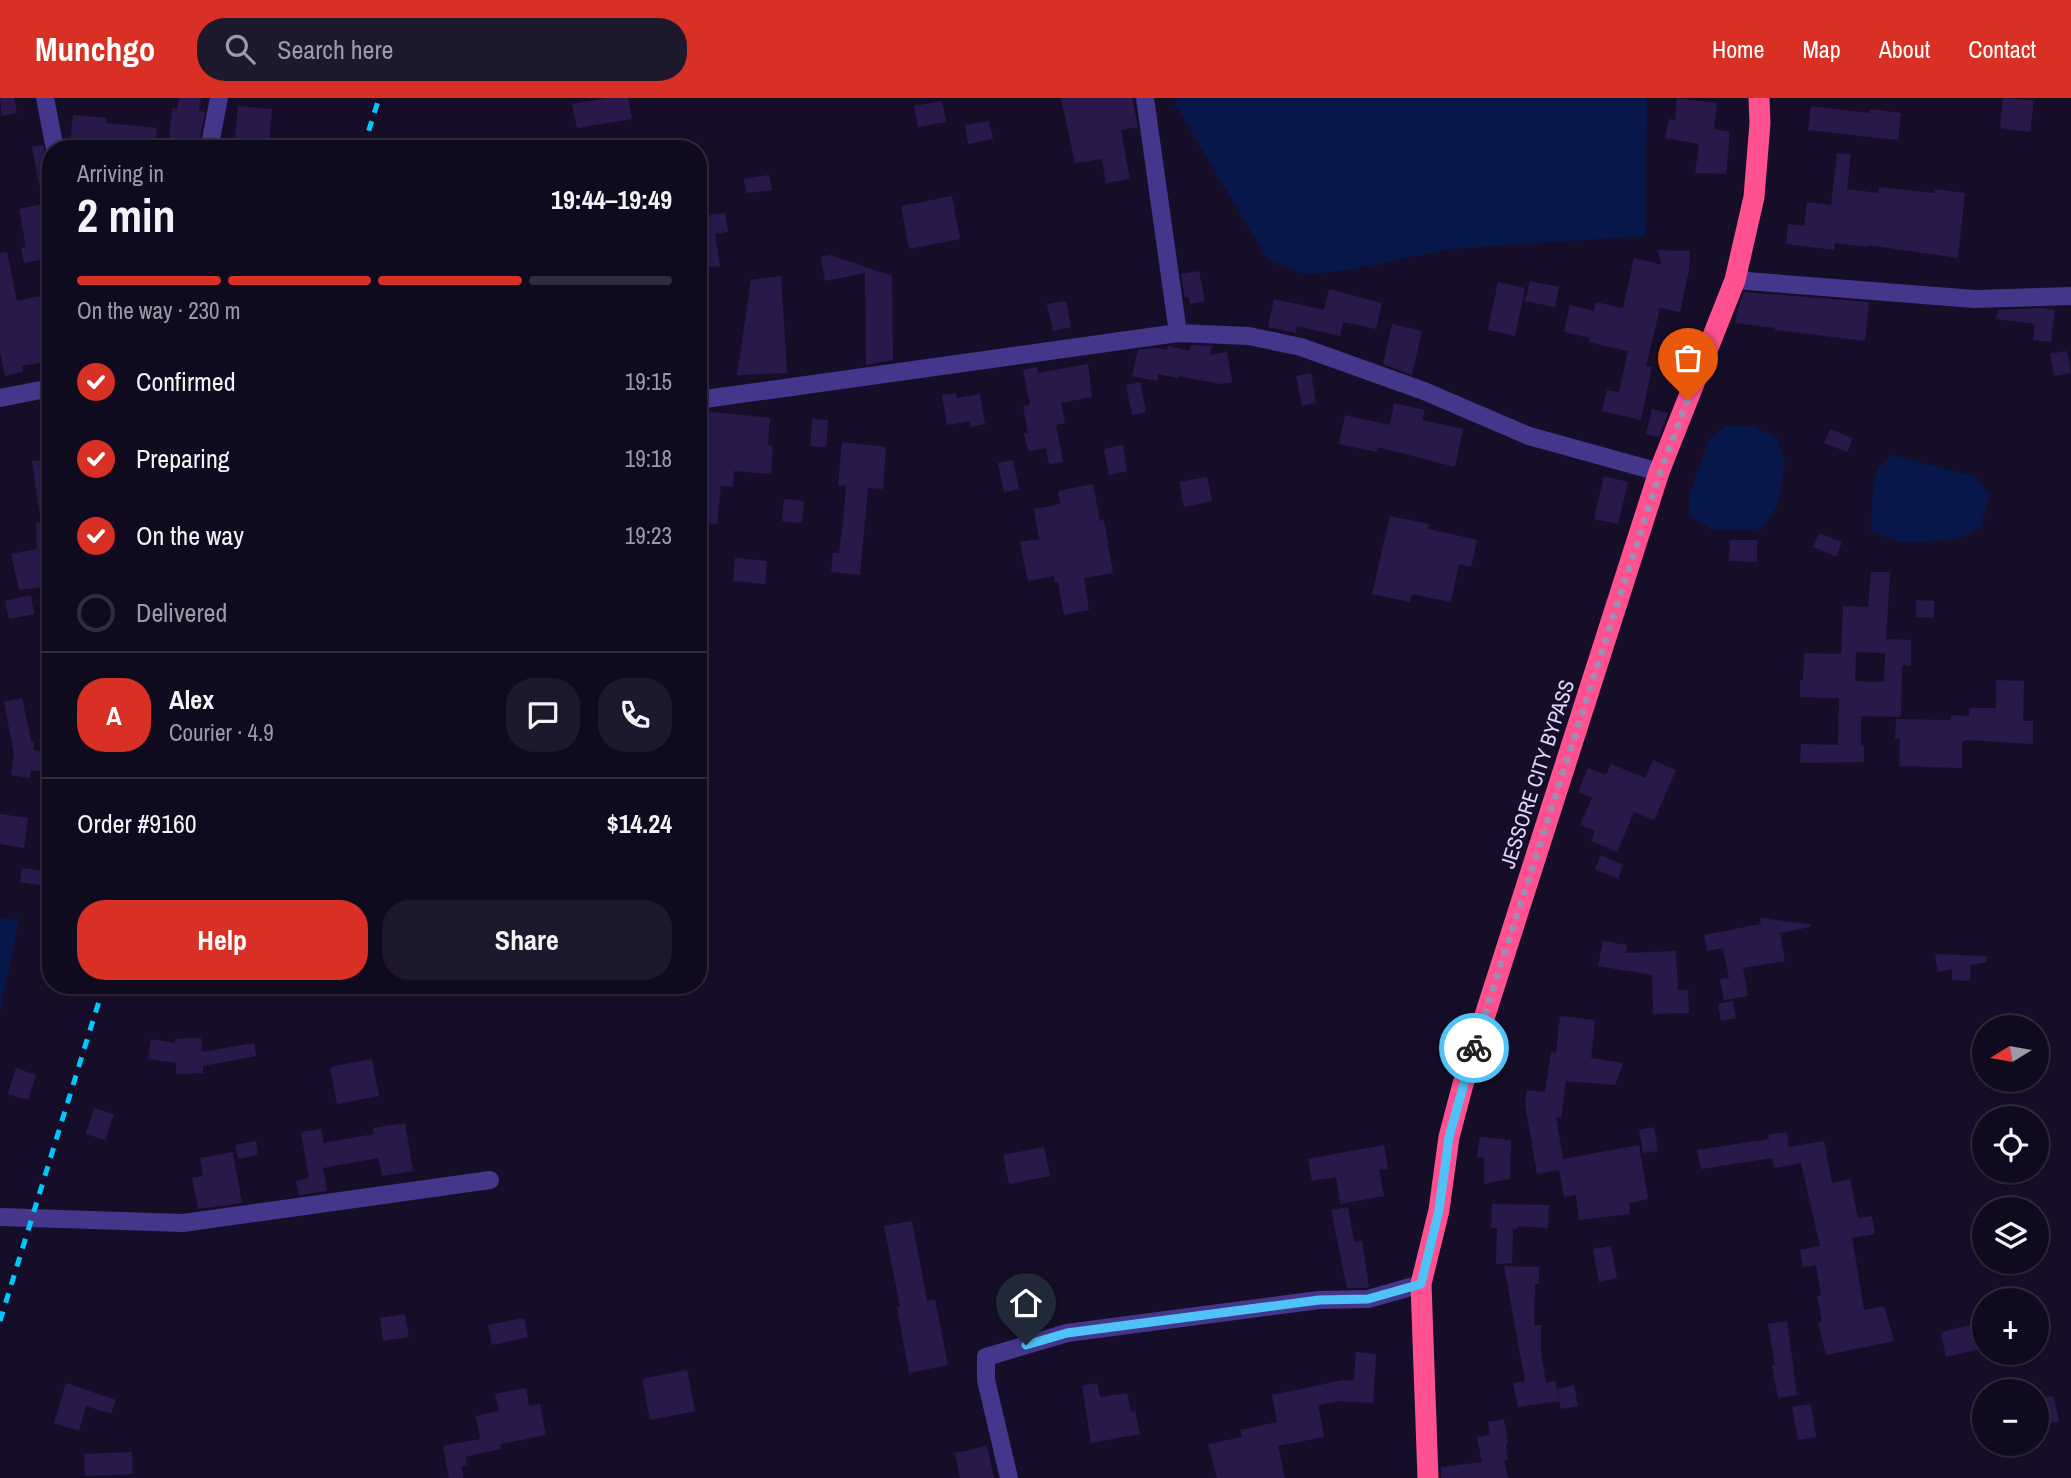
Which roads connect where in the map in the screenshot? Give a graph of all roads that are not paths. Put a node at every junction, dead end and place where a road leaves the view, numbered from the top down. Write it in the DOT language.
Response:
graph roads {
  1 [pos="45,98"];
  2 [pos="219,98"];
  3 [pos="1144,98"];
  4 [pos="1759,98"];
  5 [pos="53,140"];
  6 [pos="211,140"];
  7 [pos="1735,280"];
  8 [pos="2071,296"];
  9 [pos="1178,333"];
  10 [pos="42,390"];
  11 [pos="0,398"];
  12 [pos="707,399"];
  13 [pos="1660,472"];
  14 [pos="490,1180"];
  15 [pos="0,1217"];
  16 [pos="1421,1284"];
  17 [pos="1009,1478"];
  18 [pos="1428,1478"];
  1 -- 5 [label="street"];
  2 -- 6 [label="street"];
  3 -- 9 [label="street"];
  4 -- 7 [label="highway, JESSORE CITY BYPASS"];
  7 -- 8 [label="street"];
  7 -- 13 [label="highway, JESSORE CITY BYPASS"];
  9 -- 12 [label="street"];
  9 -- 13 [label="street"];
  10 -- 11 [label="street"];
  13 -- 16 [label="highway, JESSORE CITY BYPASS"];
  14 -- 15 [label="street"];
  16 -- 17 [label="street"];
  16 -- 18 [label="highway, JESSORE CITY BYPASS"];
}
